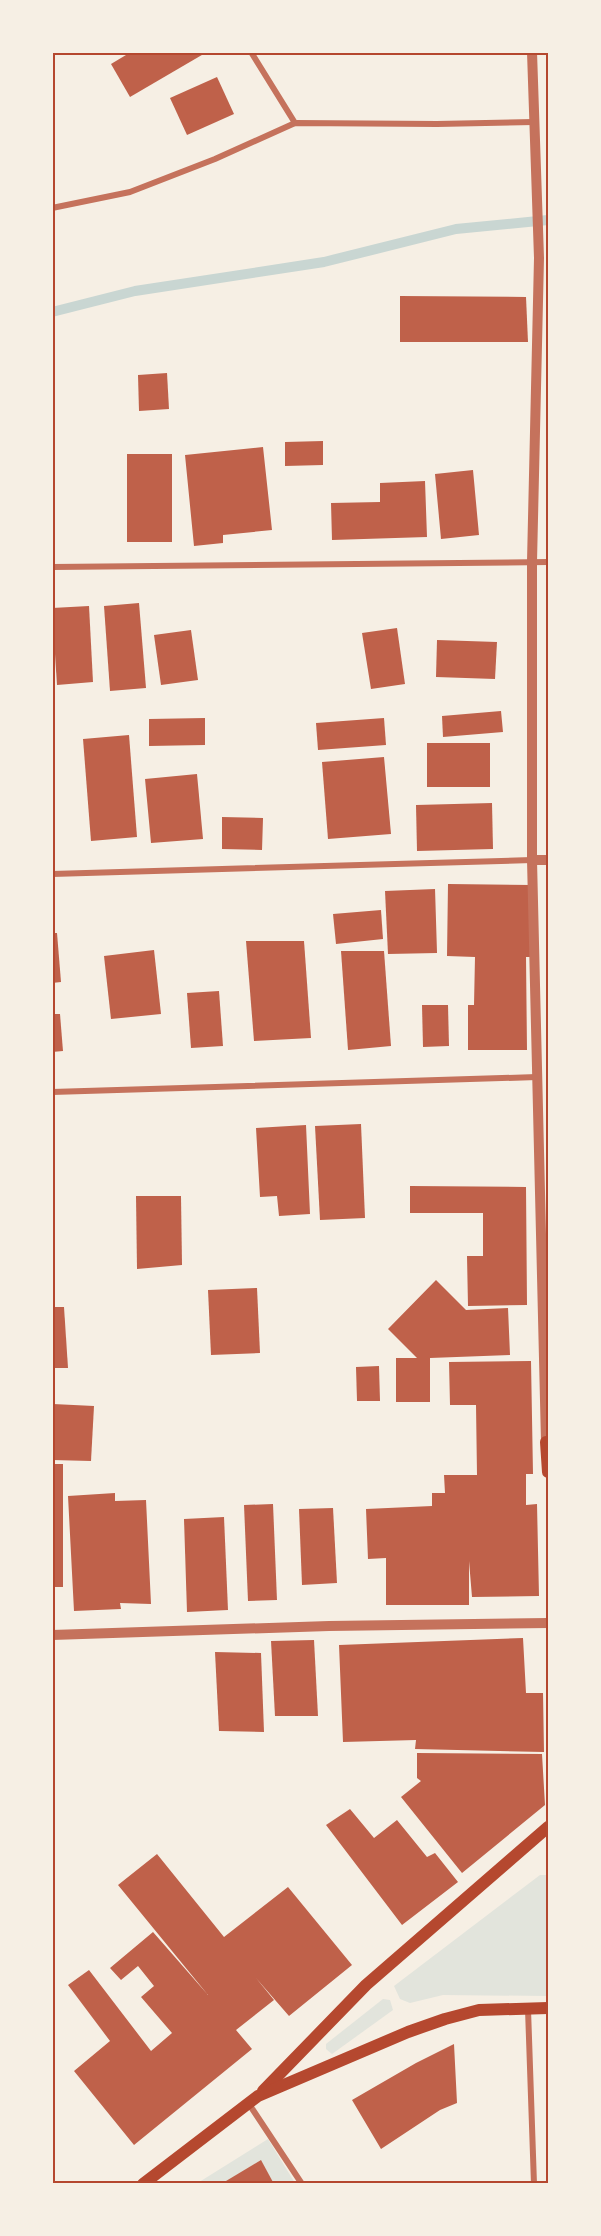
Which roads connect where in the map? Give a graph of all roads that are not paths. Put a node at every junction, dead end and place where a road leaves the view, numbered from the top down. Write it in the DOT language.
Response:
graph roads {
  1 [pos="251,52"];
  2 [pos="532,52"];
  3 [pos="533,122"];
  4 [pos="295,123"];
  5 [pos="52,208"];
  6 [pos="532,562"];
  7 [pos="549,562"];
  8 [pos="52,567"];
  9 [pos="532,860"];
  10 [pos="549,860"];
  11 [pos="52,874"];
  12 [pos="537,1077"];
  13 [pos="52,1092"];
  14 [pos="547,1442"];
  15 [pos="549,1472"];
  16 [pos="549,1623"];
  17 [pos="52,1635"];
  18 [pos="549,1827"];
  19 [pos="549,2008"];
  20 [pos="528,2009"];
  21 [pos="254,2100"];
  22 [pos="143,2184"];
  23 [pos="302,2184"];
  24 [pos="534,2184"];
  1 -- 4 [label="street"];
  2 -- 3 [label="street"];
  3 -- 4 [label="street"];
  3 -- 6 [label="street"];
  4 -- 5 [label="street"];
  6 -- 7 [label="street"];
  6 -- 8 [label="street"];
  6 -- 9 [label="street"];
  9 -- 10 [label="street"];
  9 -- 11 [label="street"];
  9 -- 12 [label="street"];
  12 -- 13 [label="street"];
  12 -- 14 [label="street"];
  14 -- 15 [label="main road"];
  16 -- 17 [label="street"];
  18 -- 21 [label="main road"];
  19 -- 20 [label="main road"];
  20 -- 21 [label="main road"];
  20 -- 24 [label="street"];
  21 -- 22 [label="main road"];
  21 -- 23 [label="street"];
}
